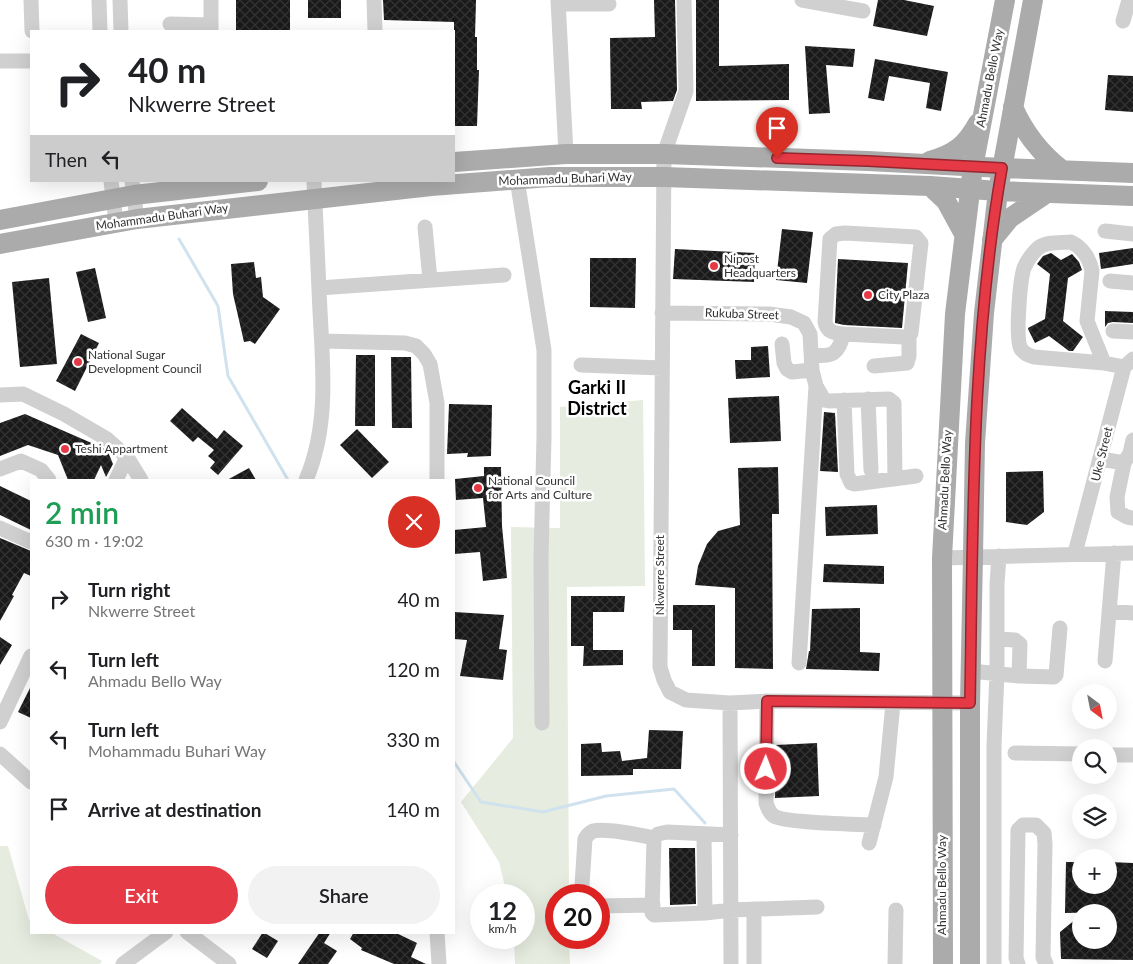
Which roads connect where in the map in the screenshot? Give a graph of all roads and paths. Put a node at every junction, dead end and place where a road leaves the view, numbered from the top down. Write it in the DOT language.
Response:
graph roads {
  1 [pos="32,0"];
  2 [pos="99,0"];
  3 [pos="120,0"];
  4 [pos="212,0"];
  5 [pos="374,0"];
  6 [pos="684,0"];
  7 [pos="802,0"];
  8 [pos="1005,0"];
  9 [pos="1033,0"];
  10 [pos="1129,0"];
  11 [pos="558,2"];
  12 [pos="609,4"];
  13 [pos="863,11"];
  14 [pos="1123,21"];
  15 [pos="170,24"];
  16 [pos="211,28"];
  17 [pos="32,30"];
  18 [pos="100,30"];
  19 [pos="121,30"];
  20 [pos="374,30"];
  21 [pos="30,61"];
  22 [pos="0,62"];
  23 [pos="984,107"];
  24 [pos="1013,107"];
  25 [pos="566,154"];
  26 [pos="664,154"];
  27 [pos="455,162"];
  28 [pos="922,164"];
  29 [pos="973,167"];
  30 [pos="1002,168"];
  31 [pos="1062,170"];
  32 [pos="1133,173"];
  33 [pos="664,177"];
  34 [pos="517,179"];
  35 [pos="240,182"];
  36 [pos="930,186"];
  37 [pos="133,188"];
  38 [pos="969,189"];
  39 [pos="112,190"];
  40 [pos="314,190"];
  41 [pos="998,191"];
  42 [pos="1047,193"];
  43 [pos="1133,196"];
  44 [pos="137,218"];
  45 [pos="0,220"];
  46 [pos="116,222"];
  47 [pos="425,227"];
  48 [pos="1105,231"];
  49 [pos="964,234"];
  50 [pos="1133,234"];
  51 [pos="992,240"];
  52 [pos="0,244"];
  53 [pos="504,275"];
  54 [pos="430,280"];
  55 [pos="1110,281"];
  56 [pos="1133,283"];
  57 [pos="319,288"];
  58 [pos="662,313"];
  59 [pos="1113,331"];
  60 [pos="1133,332"];
  61 [pos="843,334"];
  62 [pos="909,336"];
  63 [pos="322,341"];
  64 [pos="782,344"];
  65 [pos="813,362"];
  66 [pos="1104,363"];
  67 [pos="1128,363"];
  68 [pos="581,365"];
  69 [pos="874,366"];
  70 [pos="662,368"];
  71 [pos="818,391"];
  72 [pos="0,395"];
  73 [pos="844,400"];
  74 [pos="868,400"];
  75 [pos="1133,440"];
  76 [pos="127,457"];
  77 [pos="1101,459"];
  78 [pos="1124,463"];
  79 [pos="0,470"];
  80 [pos="871,470"];
  81 [pos="916,476"];
  82 [pos="48,479"];
  83 [pos="116,479"];
  84 [pos="140,479"];
  85 [pos="306,479"];
  86 [pos="437,479"];
  87 [pos="895,479"];
  88 [pos="1133,518"];
  89 [pos="0,528"];
  90 [pos="30,542"];
  91 [pos="1075,553"];
  92 [pos="1114,553"];
  93 [pos="1133,553"];
  94 [pos="973,556"];
  95 [pos="999,556"];
  96 [pos="942,558"];
  97 [pos="1110,611"];
  98 [pos="1133,613"];
  99 [pos="1060,628"];
  100 [pos="997,639"];
  101 [pos="30,658"];
  102 [pos="1105,661"];
  103 [pos="799,663"];
  104 [pos="971,671"];
  105 [pos="998,673"];
  106 [pos="1019,676"];
  107 [pos="767,701"];
  108 [pos="730,703"];
  109 [pos="893,703"];
  110 [pos="970,703"];
  111 [pos="941,704"];
  112 [pos="0,722"];
  113 [pos="542,723"];
  114 [pos="0,754"];
  115 [pos="1015,754"];
  116 [pos="1072,754"];
  117 [pos="1117,754"];
  118 [pos="1133,755"];
  119 [pos="30,781"];
  120 [pos="874,825"];
  121 [pos="704,835"];
  122 [pos="731,835"];
  123 [pos="654,838"];
  124 [pos="869,843"];
  125 [pos="582,884"];
  126 [pos="653,905"];
  127 [pos="610,906"];
  128 [pos="817,907"];
  129 [pos="754,909"];
  130 [pos="731,910"];
  131 [pos="896,910"];
  132 [pos="705,913"];
  133 [pos="1016,917"];
  134 [pos="1044,918"];
  135 [pos="163,934"];
  136 [pos="190,934"];
  137 [pos="437,934"];
  138 [pos="123,964"];
  139 [pos="229,964"];
  140 [pos="439,964"];
  141 [pos="731,964"];
  142 [pos="754,964"];
  143 [pos="895,964"];
  144 [pos="942,964"];
  145 [pos="970,964"];
  146 [pos="994,964"];
  147 [pos="1018,964"];
  148 [pos="1046,964"];
  1 -- 17 [label="street"];
  2 -- 18 [label="street"];
  3 -- 19 [label="street"];
  4 -- 16 [label="street"];
  5 -- 20 [label="street"];
  6 -- 26 [label="street, Nkwerre Street"];
  7 -- 13 [label="street"];
  8 -- 23 [label="main road, Ahmadu Bello Way"];
  9 -- 24 [label="main road"];
  10 -- 14 [label="street"];
  11 -- 12 [label="street"];
  11 -- 25 [label="street"];
  15 -- 16 [label="street"];
  21 -- 22 [label="street"];
  23 -- 28 [label="main road"];
  23 -- 29 [label="main road, Ahmadu Bello Way"];
  24 -- 30 [label="main road"];
  24 -- 31 [label="main road"];
  25 -- 26 [label="main road, Mohammadu Buhari Way"];
  25 -- 27 [label="main road, Mohammadu Buhari Way"];
  26 -- 28 [label="main road, Mohammadu Buhari Way"];
  26 -- 33 [label="street, Nkwerre Street"];
  28 -- 29 [label="main road, Mohammadu Buhari Way"];
  29 -- 30 [label="main road, Mohammadu Buhari Way"];
  29 -- 38 [label="main road, Ahmadu Bello Way"];
  30 -- 31 [label="main road, Mohammadu Buhari Way"];
  30 -- 41 [label="main road"];
  31 -- 32 [label="main road, Mohammadu Buhari Way"];
  33 -- 34 [label="main road, Mohammadu Buhari Way"];
  33 -- 36 [label="main road, Mohammadu Buhari Way"];
  33 -- 58 [label="street, Nkwerre Street"];
  34 -- 40 [label="main road, Mohammadu Buhari Way"];
  34 -- 113 [label="street"];
  35 -- 37 [label="main road, Mohammadu Buhari Way"];
  36 -- 38 [label="main road, Mohammadu Buhari Way"];
  36 -- 49 [label="main road"];
  37 -- 39 [label="main road, Mohammadu Buhari Way"];
  37 -- 44 [label="street"];
  38 -- 41 [label="main road, Mohammadu Buhari Way"];
  38 -- 49 [label="main road, Ahmadu Bello Way"];
  39 -- 45 [label="main road, Mohammadu Buhari Way"];
  39 -- 46 [label="street"];
  40 -- 44 [label="main road, Mohammadu Buhari Way"];
  40 -- 57 [label="street"];
  41 -- 42 [label="main road, Mohammadu Buhari Way"];
  41 -- 51 [label="main road"];
  42 -- 43 [label="main road, Mohammadu Buhari Way"];
  42 -- 51 [label="main road"];
  44 -- 46 [label="main road, Mohammadu Buhari Way"];
  46 -- 52 [label="main road, Mohammadu Buhari Way"];
  47 -- 54 [label="street"];
  48 -- 50 [label="street"];
  49 -- 96 [label="main road, Ahmadu Bello Way"];
  51 -- 94 [label="main road"];
  53 -- 54 [label="street"];
  54 -- 57 [label="street"];
  55 -- 56 [label="street"];
  57 -- 63 [label="street"];
  58 -- 65 [label="street, Rukuba Street"];
  58 -- 70 [label="street, Nkwerre Street"];
  59 -- 60 [label="street"];
  61 -- 62 [label="street"];
  61 -- 62 [label="street"];
  61 -- 65 [label="street"];
  62 -- 69 [label="street"];
  63 -- 85 [label="street"];
  63 -- 86 [label="street"];
  64 -- 65 [label="street"];
  65 -- 71 [label="street, Rukuba Street"];
  66 -- 66 [label="street"];
  66 -- 67 [label="street"];
  67 -- 77 [label="street, Uke Street"];
  68 -- 70 [label="street"];
  70 -- 108 [label="street, Nkwerre Street"];
  71 -- 73 [label="street"];
  71 -- 103 [label="street, Rukuba Street"];
  72 -- 76 [label="street"];
  73 -- 74 [label="street"];
  73 -- 87 [label="street"];
  74 -- 80 [label="street"];
  74 -- 87 [label="street"];
  75 -- 78 [label="street"];
  76 -- 83 [label="street"];
  76 -- 84 [label="street"];
  77 -- 78 [label="street"];
  77 -- 91 [label="street, Uke Street"];
  78 -- 88 [label="street"];
  79 -- 82 [label="street"];
  81 -- 87 [label="street"];
  89 -- 90 [label="street"];
  91 -- 92 [label="street"];
  91 -- 95 [label="street"];
  92 -- 93 [label="street"];
  92 -- 97 [label="street"];
  94 -- 95 [label="street"];
  94 -- 96 [label="street"];
  94 -- 104 [label="main road"];
  95 -- 100 [label="street"];
  96 -- 111 [label="main road, Ahmadu Bello Way"];
  97 -- 98 [label="street"];
  97 -- 102 [label="street"];
  99 -- 106 [label="street"];
  100 -- 105 [label="street"];
  100 -- 106 [label="street"];
  101 -- 112 [label="street"];
  104 -- 105 [label="street"];
  104 -- 110 [label="main road"];
  105 -- 106 [label="street"];
  105 -- 146 [label="street"];
  107 -- 108 [label="street, Nkwerre Street"];
  107 -- 109 [label="street, Nkwerre Street"];
  107 -- 120 [label="street"];
  108 -- 122 [label="street"];
  109 -- 111 [label="street, Nkwerre Street"];
  109 -- 120 [label="street"];
  110 -- 111 [label="street, Nkwerre Street"];
  110 -- 145 [label="main road"];
  111 -- 144 [label="main road, Ahmadu Bello Way"];
  114 -- 119 [label="street"];
  115 -- 116 [label="street"];
  117 -- 118 [label="street"];
  120 -- 124 [label="street"];
  121 -- 122 [label="street"];
  121 -- 123 [label="street"];
  121 -- 132 [label="street"];
  122 -- 130 [label="street"];
  123 -- 125 [label="street"];
  123 -- 126 [label="street"];
  126 -- 127 [label="street"];
  126 -- 132 [label="street"];
  128 -- 129 [label="street"];
  129 -- 130 [label="street"];
  129 -- 142 [label="street"];
  130 -- 132 [label="street"];
  130 -- 141 [label="street"];
  131 -- 143 [label="street"];
  133 -- 134 [label="street"];
  133 -- 134 [label="street"];
  133 -- 147 [label="street"];
  134 -- 148 [label="street"];
  135 -- 138 [label="street"];
  136 -- 139 [label="street"];
  137 -- 140 [label="street"];
}
